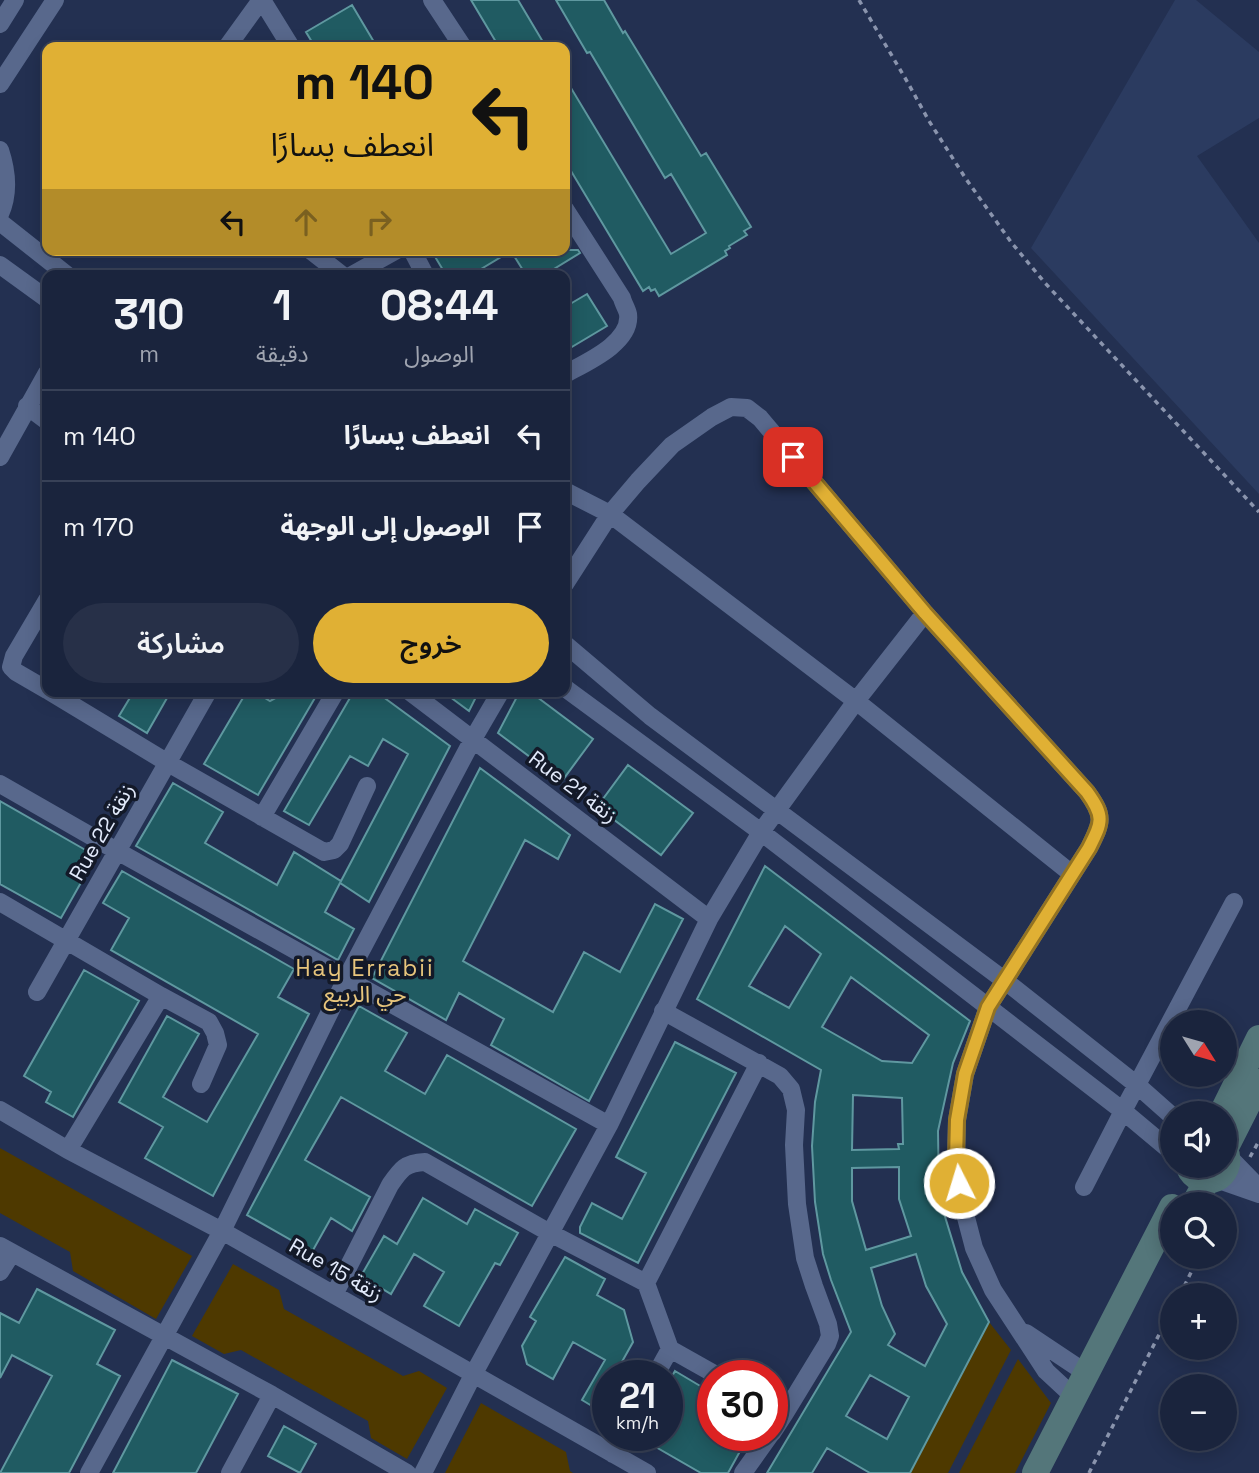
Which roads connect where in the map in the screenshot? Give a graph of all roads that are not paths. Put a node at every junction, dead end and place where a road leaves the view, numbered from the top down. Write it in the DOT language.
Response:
graph roads {
  1 [pos="15,0"];
  2 [pos="55,0"];
  3 [pos="262,0"];
  4 [pos="432,0"];
  5 [pos="0,24"];
  6 [pos="231,42"];
  7 [pos="287,42"];
  8 [pos="460,42"];
  9 [pos="0,84"];
  10 [pos="0,150"];
  11 [pos="0,215"];
  12 [pos="570,217"];
  13 [pos="0,222"];
  14 [pos="42,255"];
  15 [pos="44,256"];
  16 [pos="318,256"];
  17 [pos="386,256"];
  18 [pos="0,265"];
  19 [pos="62,270"];
  20 [pos="336,270"];
  21 [pos="361,270"];
  22 [pos="42,295"];
  23 [pos="570,371"];
  24 [pos="42,381"];
  25 [pos="27,406"];
  26 [pos="42,417"];
  27 [pos="0,457"];
  28 [pos="570,494"];
  29 [pos="610,514"];
  30 [pos="570,576"];
  31 [pos="42,608"];
  32 [pos="925,613"];
  33 [pos="570,648"];
  34 [pos="42,687"];
  35 [pos="570,692"];
  36 [pos="205,697"];
  37 [pos="332,697"];
  38 [pos="417,697"];
  39 [pos="498,697"];
  40 [pos="75,698"];
  41 [pos="856,701"];
  42 [pos="473,739"];
  43 [pos="168,763"];
  44 [pos="0,784"];
  45 [pos="367,786"];
  46 [pos="777,810"];
  47 [pos="262,817"];
  48 [pos="761,832"];
  49 [pos="117,851"];
  50 [pos="1072,874"];
  51 [pos="0,902"];
  52 [pos="1234,902"];
  53 [pos="709,919"];
  54 [pos="66,940"];
  55 [pos="346,979"];
  56 [pos="1004,980"];
  57 [pos="37,992"];
  58 [pos="160,996"];
  59 [pos="988,1007"];
  60 [pos="663,1011"];
  61 [pos="1259,1038"];
  62 [pos="759,1063"];
  63 [pos="1259,1082"];
  64 [pos="201,1084"];
  65 [pos="1137,1085"];
  66 [pos="1228,1101"];
  67 [pos="1160,1105"];
  68 [pos="0,1110"];
  69 [pos="1123,1111"];
  70 [pos="1237,1120"];
  71 [pos="608,1125"];
  72 [pos="1160,1142"];
  73 [pos="68,1150"];
  74 [pos="1237,1177"];
  75 [pos="1198,1178"];
  76 [pos="1233,1178"];
  77 [pos="1084,1186"];
  78 [pos="1259,1188"];
  79 [pos="1186,1192"];
  80 [pos="1259,1194"];
  81 [pos="222,1231"];
  82 [pos="1160,1231"];
  83 [pos="551,1233"];
  84 [pos="6,1249"];
  85 [pos="1160,1268"];
  86 [pos="0,1272"];
  87 [pos="646,1283"];
  88 [pos="334,1295"];
  89 [pos="1018,1327"];
  90 [pos="164,1337"];
  91 [pos="670,1349"];
  92 [pos="664,1360"];
  93 [pos="697,1364"];
  94 [pos="473,1375"];
  95 [pos="1080,1385"];
  96 [pos="272,1395"];
  97 [pos="788,1398"];
  98 [pos="615,1451"];
  99 [pos="759,1451"];
  100 [pos="613,1454"];
  101 [pos="89,1473"];
  102 [pos="230,1473"];
  103 [pos="407,1473"];
  104 [pos="423,1473"];
  105 [pos="647,1473"];
  106 [pos="743,1473"];
  107 [pos="1035,1473"];
  108 [pos="1053,1473"];
  1 -- 5 [label="street"];
  2 -- 9 [label="street"];
  3 -- 6 [label="street"];
  3 -- 7 [label="street"];
  4 -- 8 [label="street"];
  10 -- 11 [label="street"];
  12 -- 23 [label="street"];
  13 -- 14 [label="street"];
  15 -- 19 [label="street"];
  16 -- 20 [label="street"];
  17 -- 21 [label="street"];
  18 -- 22 [label="street"];
  24 -- 25 [label="street"];
  25 -- 26 [label="street"];
  25 -- 27 [label="street"];
  28 -- 29 [label="street"];
  29 -- 30 [label="street"];
  29 -- 32 [label="street"];
  29 -- 41 [label="street"];
  31 -- 34 [label="street"];
  32 -- 41 [label="street"];
  32 -- 50 [label="street"];
  33 -- 46 [label="street"];
  35 -- 48 [label="street"];
  36 -- 43 [label="street, Rue 22 زنقة"];
  37 -- 47 [label="street"];
  38 -- 42 [label="street, Rue 21 زنقة"];
  39 -- 42 [label="street"];
  40 -- 43 [label="street"];
  41 -- 46 [label="street"];
  41 -- 50 [label="street"];
  42 -- 53 [label="street, Rue 21 زنقة"];
  42 -- 55 [label="street"];
  43 -- 47 [label="street"];
  43 -- 49 [label="street, Rue 22 زنقة"];
  44 -- 49 [label="street"];
  45 -- 47 [label="street"];
  46 -- 48 [label="street"];
  46 -- 56 [label="street"];
  48 -- 53 [label="street"];
  48 -- 59 [label="street"];
  49 -- 54 [label="street, Rue 22 زنقة"];
  49 -- 55 [label="street"];
  50 -- 56 [label="street"];
  51 -- 54 [label="street"];
  52 -- 65 [label="street"];
  53 -- 60 [label="street"];
  54 -- 57 [label="street, Rue 22 زنقة"];
  54 -- 58 [label="street"];
  55 -- 71 [label="street"];
  55 -- 81 [label="street"];
  56 -- 59 [label="street"];
  56 -- 65 [label="street"];
  58 -- 64 [label="street"];
  58 -- 73 [label="street"];
  59 -- 69 [label="street"];
  59 -- 89 [label="street"];
  60 -- 62 [label="street"];
  60 -- 71 [label="street"];
  61 -- 66 [label="main road"];
  62 -- 87 [label="street"];
  62 -- 97 [label="street"];
  63 -- 70 [label="main road"];
  65 -- 67 [label="street"];
  65 -- 69 [label="street"];
  68 -- 73 [label="street, Rue 15 زنقة"];
  69 -- 72 [label="street"];
  69 -- 77 [label="street"];
  71 -- 83 [label="street"];
  73 -- 81 [label="street, Rue 15 زنقة"];
  74 -- 78 [label="street"];
  75 -- 79 [label="main road"];
  76 -- 80 [label="street"];
  81 -- 88 [label="street, Rue 15 زنقة"];
  81 -- 90 [label="street"];
  82 -- 95 [label="main road"];
  83 -- 87 [label="street"];
  83 -- 88 [label="street"];
  83 -- 94 [label="street"];
  84 -- 86 [label="street"];
  84 -- 90 [label="street"];
  85 -- 108 [label="main road"];
  87 -- 91 [label="street"];
  88 -- 94 [label="street, Rue 15 زنقة"];
  89 -- 95 [label="street"];
  89 -- 95 [label="street"];
  90 -- 96 [label="street"];
  90 -- 101 [label="street"];
  91 -- 92 [label="street"];
  91 -- 93 [label="street"];
  94 -- 100 [label="street, Rue 15 زنقة"];
  94 -- 104 [label="street"];
  95 -- 107 [label="main road"];
  96 -- 102 [label="street"];
  96 -- 103 [label="street"];
  98 -- 100 [label="street"];
  99 -- 106 [label="street"];
  100 -- 105 [label="street, Rue 15 زنقة"];
}
